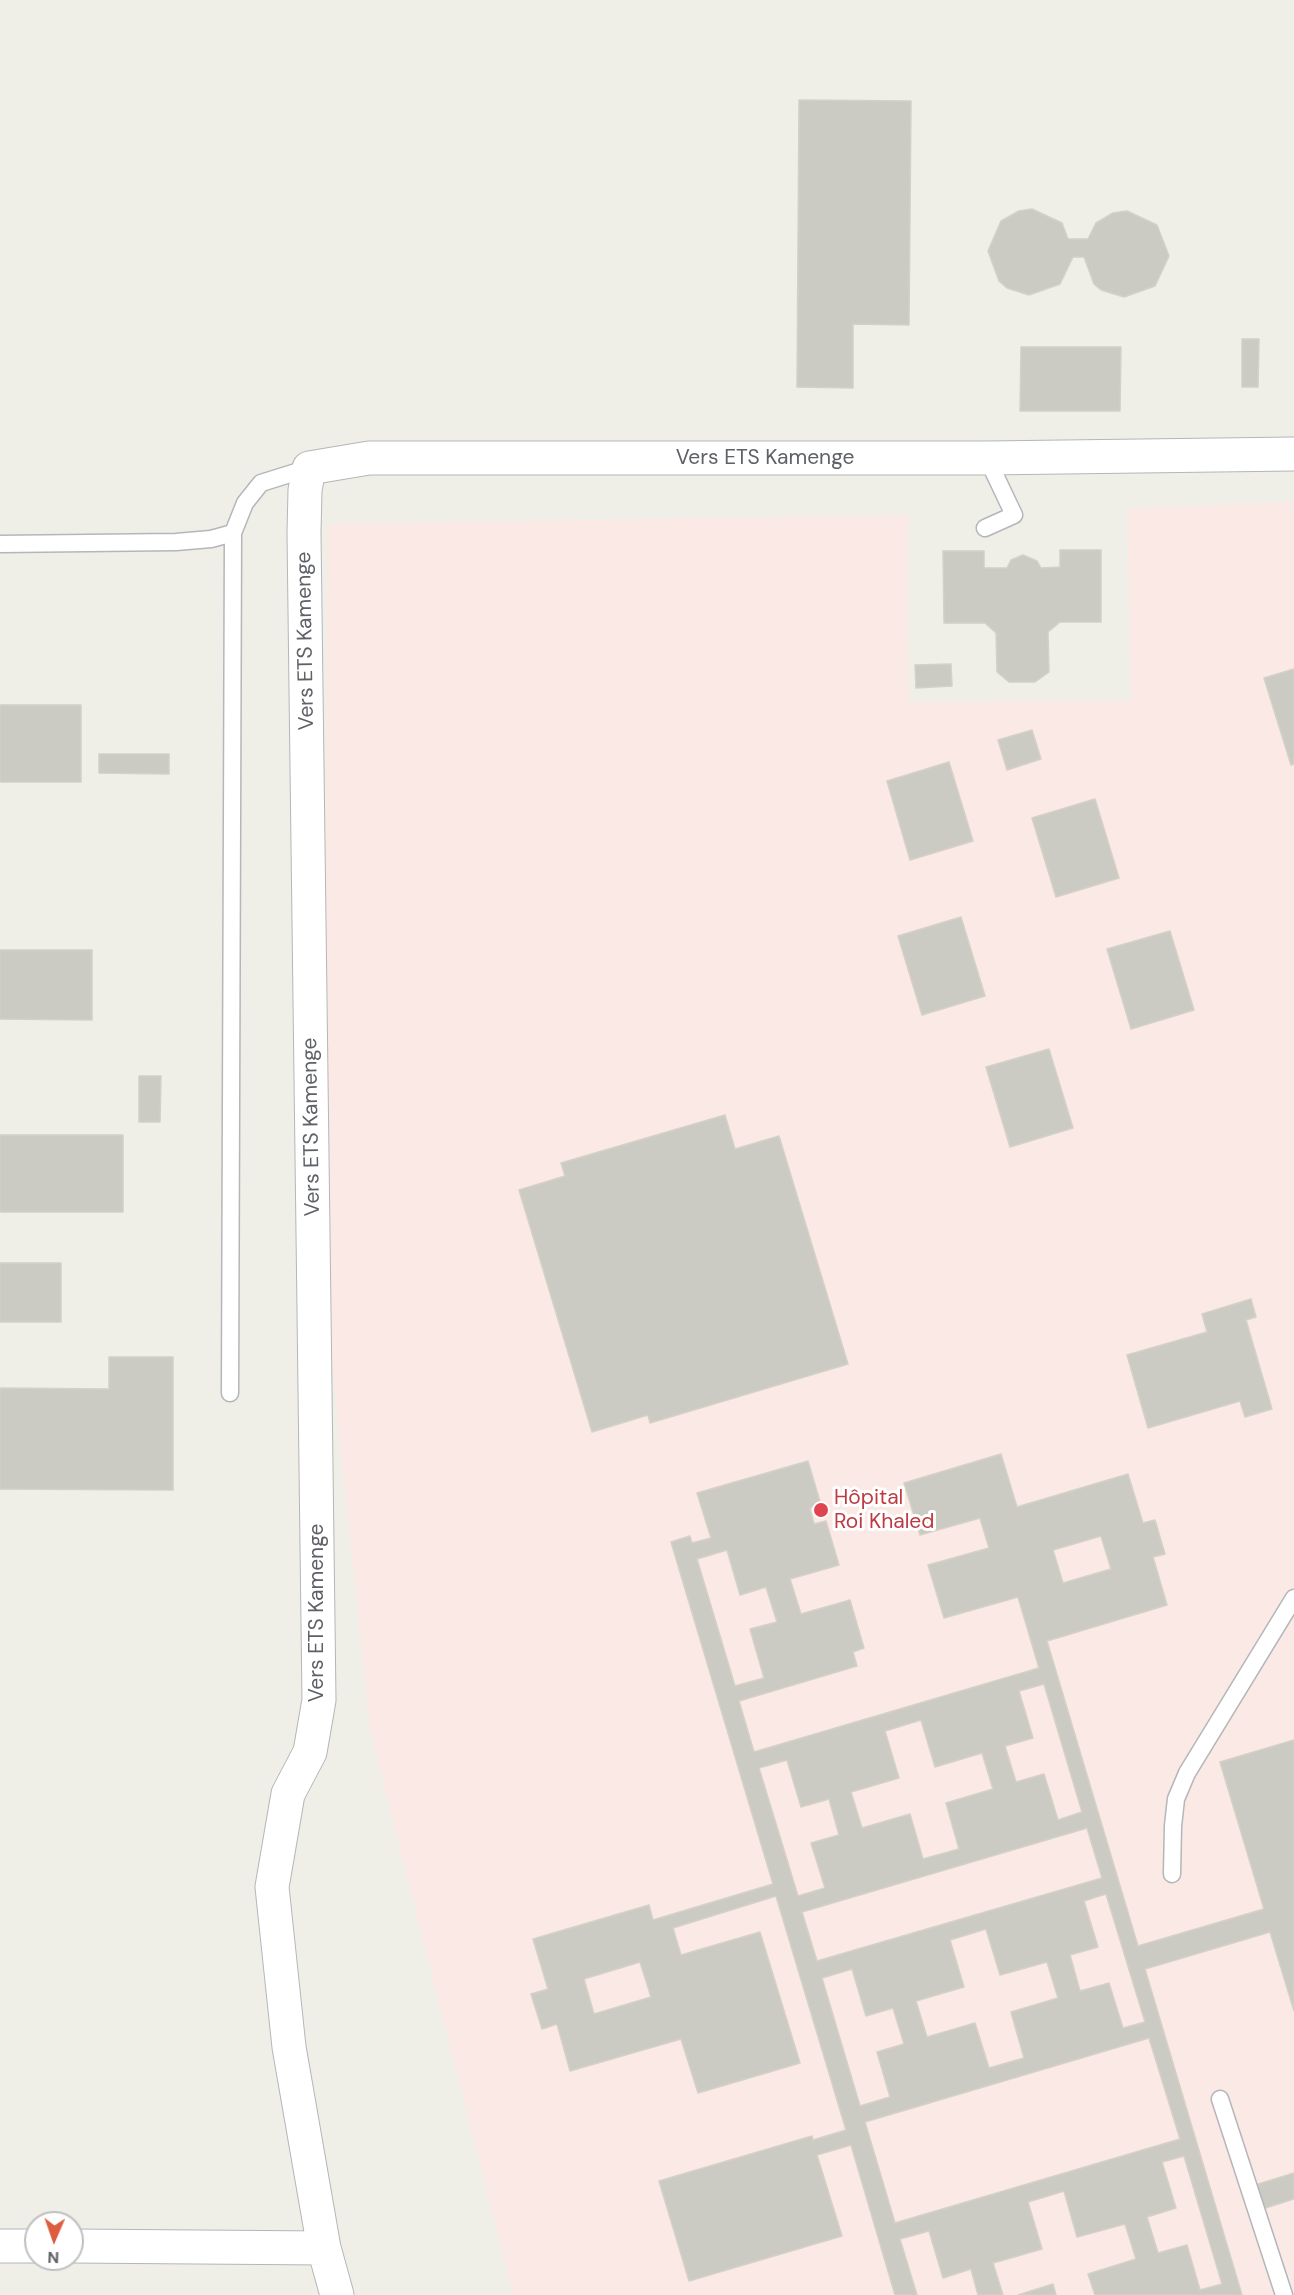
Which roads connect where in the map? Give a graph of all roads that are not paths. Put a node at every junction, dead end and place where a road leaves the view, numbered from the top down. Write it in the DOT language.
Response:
graph roads {
  1 [pos="1294,454"];
  2 [pos="987,458"];
  3 [pos="309,468"];
  4 [pos="986,528"];
  5 [pos="233,533"];
  6 [pos="0,544"];
  7 [pos="230,1393"];
  8 [pos="1294,1598"];
  9 [pos="1172,1874"];
  10 [pos="1220,2099"];
  11 [pos="0,2246"];
  12 [pos="24,2246"];
  13 [pos="84,2246"];
  14 [pos="324,2248"];
  15 [pos="337,2295"];
  16 [pos="1284,2295"];
  1 -- 2 [label="street, Vers ETS Kamenge"];
  2 -- 3 [label="street, Vers ETS Kamenge"];
  2 -- 4 [label="lane"];
  3 -- 5 [label="lane"];
  3 -- 14 [label="street, Vers ETS Kamenge"];
  5 -- 6 [label="lane"];
  5 -- 7 [label="lane"];
  8 -- 9 [label="lane"];
  10 -- 16 [label="lane"];
  11 -- 12 [label="street"];
  13 -- 14 [label="street"];
  14 -- 15 [label="street, Vers ETS Kamenge"];
}
